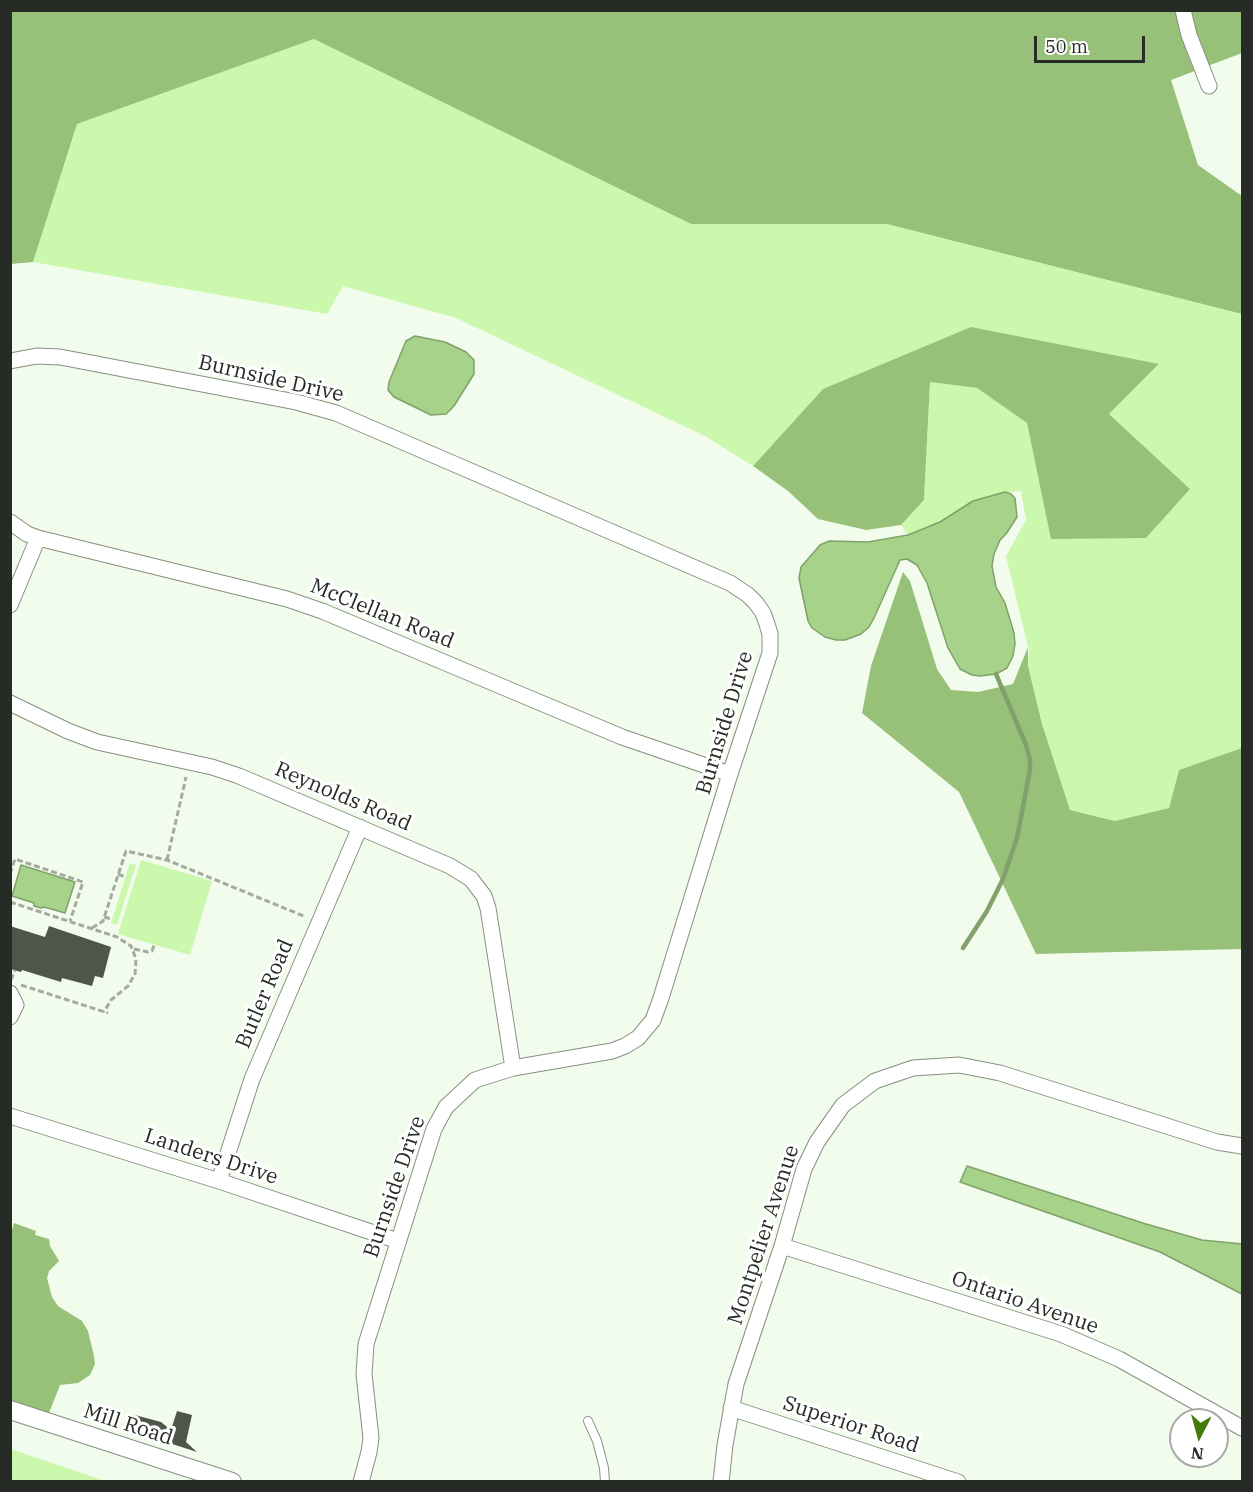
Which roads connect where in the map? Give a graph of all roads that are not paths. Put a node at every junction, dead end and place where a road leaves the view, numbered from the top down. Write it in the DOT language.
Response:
graph roads {
  1 [pos="1183,10"];
  2 [pos="1209,86"];
  3 [pos="10,361"];
  4 [pos="10,522"];
  5 [pos="38,538"];
  6 [pos="10,605"];
  7 [pos="10,703"];
  8 [pos="730,774"];
  9 [pos="360,827"];
  10 [pos="10,993"];
  11 [pos="10,1017"];
  12 [pos="513,1068"];
  13 [pos="10,1116"];
  14 [pos="1242,1146"];
  15 [pos="219,1181"];
  16 [pos="398,1241"];
  17 [pos="782,1246"];
  18 [pos="731,1408"];
  19 [pos="10,1410"];
  20 [pos="588,1421"];
  21 [pos="1242,1428"];
  22 [pos="232,1482"];
  23 [pos="361,1482"];
  24 [pos="605,1482"];
  25 [pos="721,1482"];
  26 [pos="958,1482"];
  1 -- 2 [label="street"];
  3 -- 8 [label="street, Burnside Drive"];
  4 -- 5 [label="street, McClellan Road"];
  5 -- 6 [label="street"];
  5 -- 8 [label="street, McClellan Road"];
  7 -- 9 [label="street, Reynolds Road"];
  8 -- 12 [label="street, Burnside Drive"];
  9 -- 12 [label="street, Reynolds Road"];
  9 -- 15 [label="street, Butler Road"];
  10 -- 11 [label="street"];
  12 -- 16 [label="street, Burnside Drive"];
  13 -- 15 [label="street, Landers Drive"];
  14 -- 17 [label="street, Montpelier Avenue"];
  15 -- 16 [label="street, Landers Drive"];
  16 -- 23 [label="street, Burnside Drive"];
  17 -- 18 [label="street, Montpelier Avenue"];
  17 -- 21 [label="street, Ontario Avenue"];
  18 -- 25 [label="street, Montpelier Avenue"];
  18 -- 26 [label="street, Superior Road"];
  19 -- 22 [label="street, Mill Road"];
  20 -- 24 [label="lane"];
}
